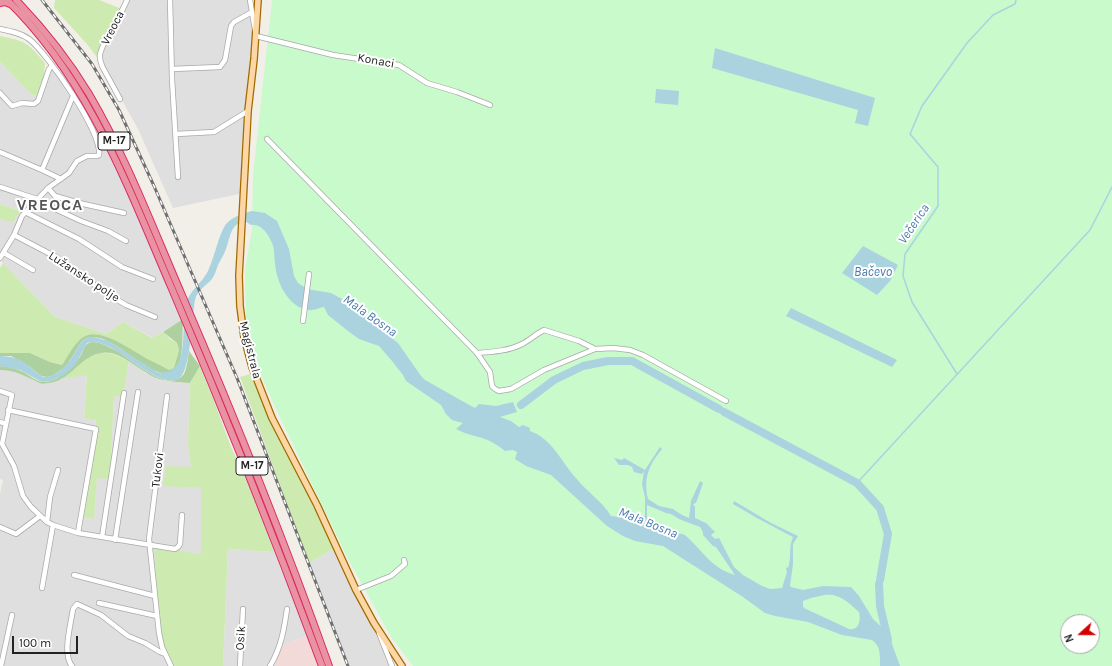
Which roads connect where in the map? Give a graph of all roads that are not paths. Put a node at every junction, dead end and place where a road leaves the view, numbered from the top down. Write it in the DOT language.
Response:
graph roads {
  1 [pos="127,0"];
  2 [pos="170,0"];
  3 [pos="250,0"];
  4 [pos="258,0"];
  5 [pos="12,2"];
  6 [pos="0,3"];
  7 [pos="252,12"];
  8 [pos="0,29"];
  9 [pos="256,36"];
  10 [pos="52,66"];
  11 [pos="172,69"];
  12 [pos="0,93"];
  13 [pos="73,96"];
  14 [pos="120,99"];
  15 [pos="490,104"];
  16 [pos="248,111"];
  17 [pos="176,134"];
  18 [pos="267,139"];
  19 [pos="0,152"];
  20 [pos="42,170"];
  21 [pos="178,177"];
  22 [pos="61,179"];
  23 [pos="0,187"];
  24 [pos="48,188"];
  25 [pos="37,199"];
  26 [pos="25,212"];
  27 [pos="124,214"];
  28 [pos="14,235"];
  29 [pos="126,241"];
  30 [pos="4,253"];
  31 [pos="0,258"];
  32 [pos="33,270"];
  33 [pos="309,274"];
  34 [pos="153,279"];
  35 [pos="155,317"];
  36 [pos="303,321"];
  37 [pos="199,344"];
  38 [pos="595,349"];
  39 [pos="478,353"];
  40 [pos="0,392"];
  41 [pos="138,392"];
  42 [pos="124,393"];
  43 [pos="167,396"];
  44 [pos="726,401"];
  45 [pos="8,410"];
  46 [pos="0,422"];
  47 [pos="6,424"];
  48 [pos="1,443"];
  49 [pos="58,470"];
  50 [pos="182,515"];
  51 [pos="40,516"];
  52 [pos="47,522"];
  53 [pos="53,525"];
  54 [pos="0,527"];
  55 [pos="78,533"];
  56 [pos="102,537"];
  57 [pos="115,540"];
  58 [pos="151,545"];
  59 [pos="404,560"];
  60 [pos="74,575"];
  61 [pos="42,588"];
  62 [pos="356,590"];
  63 [pos="155,596"];
  64 [pos="99,603"];
  65 [pos="243,609"];
  66 [pos="287,609"];
  67 [pos="12,616"];
  68 [pos="157,616"];
  69 [pos="374,622"];
  70 [pos="165,654"];
  71 [pos="1,666"];
  72 [pos="72,666"];
  73 [pos="172,666"];
  74 [pos="240,666"];
  75 [pos="270,666"];
  76 [pos="322,666"];
  77 [pos="329,666"];
  78 [pos="392,666"];
  79 [pos="402,666"];
  1 -- 14 [label="street, Vreoca"];
  2 -- 11 [label="street"];
  3 -- 7 [label="street"];
  4 -- 9 [label="main road, Magistrala"];
  5 -- 6 [label="highway"];
  5 -- 37 [label="highway, M-17"];
  5 -- 37 [label="highway, M-17"];
  7 -- 9 [label="street"];
  7 -- 11 [label="street"];
  8 -- 10 [label="street"];
  9 -- 15 [label="street, Konaci"];
  9 -- 16 [label="main road, Magistrala"];
  10 -- 12 [label="street"];
  10 -- 13 [label="street"];
  11 -- 17 [label="street"];
  13 -- 20 [label="street"];
  13 -- 22 [label="street"];
  16 -- 17 [label="street"];
  16 -- 62 [label="main road, Magistrala"];
  17 -- 21 [label="street"];
  18 -- 39 [label="street"];
  19 -- 20 [label="street"];
  20 -- 22 [label="street"];
  22 -- 24 [label="street"];
  23 -- 25 [label="street"];
  24 -- 25 [label="street"];
  24 -- 27 [label="street"];
  25 -- 26 [label="street"];
  25 -- 29 [label="street"];
  26 -- 28 [label="street"];
  26 -- 34 [label="street"];
  28 -- 30 [label="street"];
  28 -- 35 [label="street, Lužansko polje"];
  30 -- 31 [label="street"];
  30 -- 32 [label="street"];
  33 -- 36 [label="street"];
  37 -- 76 [label="highway, M-17"];
  37 -- 77 [label="highway, M-17"];
  38 -- 39 [label="street"];
  38 -- 39 [label="street"];
  38 -- 44 [label="street"];
  40 -- 45 [label="street"];
  41 -- 57 [label="street"];
  42 -- 56 [label="street"];
  43 -- 58 [label="street, Tukovi"];
  45 -- 47 [label="street"];
  45 -- 55 [label="street"];
  46 -- 47 [label="street"];
  47 -- 48 [label="street"];
  48 -- 51 [label="street"];
  49 -- 52 [label="street"];
  50 -- 58 [label="street"];
  51 -- 52 [label="street"];
  51 -- 54 [label="street"];
  52 -- 53 [label="street"];
  53 -- 55 [label="street"];
  53 -- 61 [label="street"];
  55 -- 56 [label="street"];
  56 -- 57 [label="street"];
  57 -- 58 [label="street"];
  58 -- 63 [label="street, Tukovi"];
  59 -- 62 [label="street"];
  60 -- 63 [label="street"];
  62 -- 69 [label="main road, Magistrala"];
  63 -- 68 [label="street, Tukovi"];
  64 -- 68 [label="street"];
  65 -- 74 [label="street, Osik"];
  66 -- 75 [label="street"];
  67 -- 71 [label="street"];
  68 -- 70 [label="street, Tukovi"];
  69 -- 78 [label="street"];
  69 -- 79 [label="main road, Magistrala"];
  70 -- 72 [label="street"];
  70 -- 73 [label="street, Tukovi"];
}
